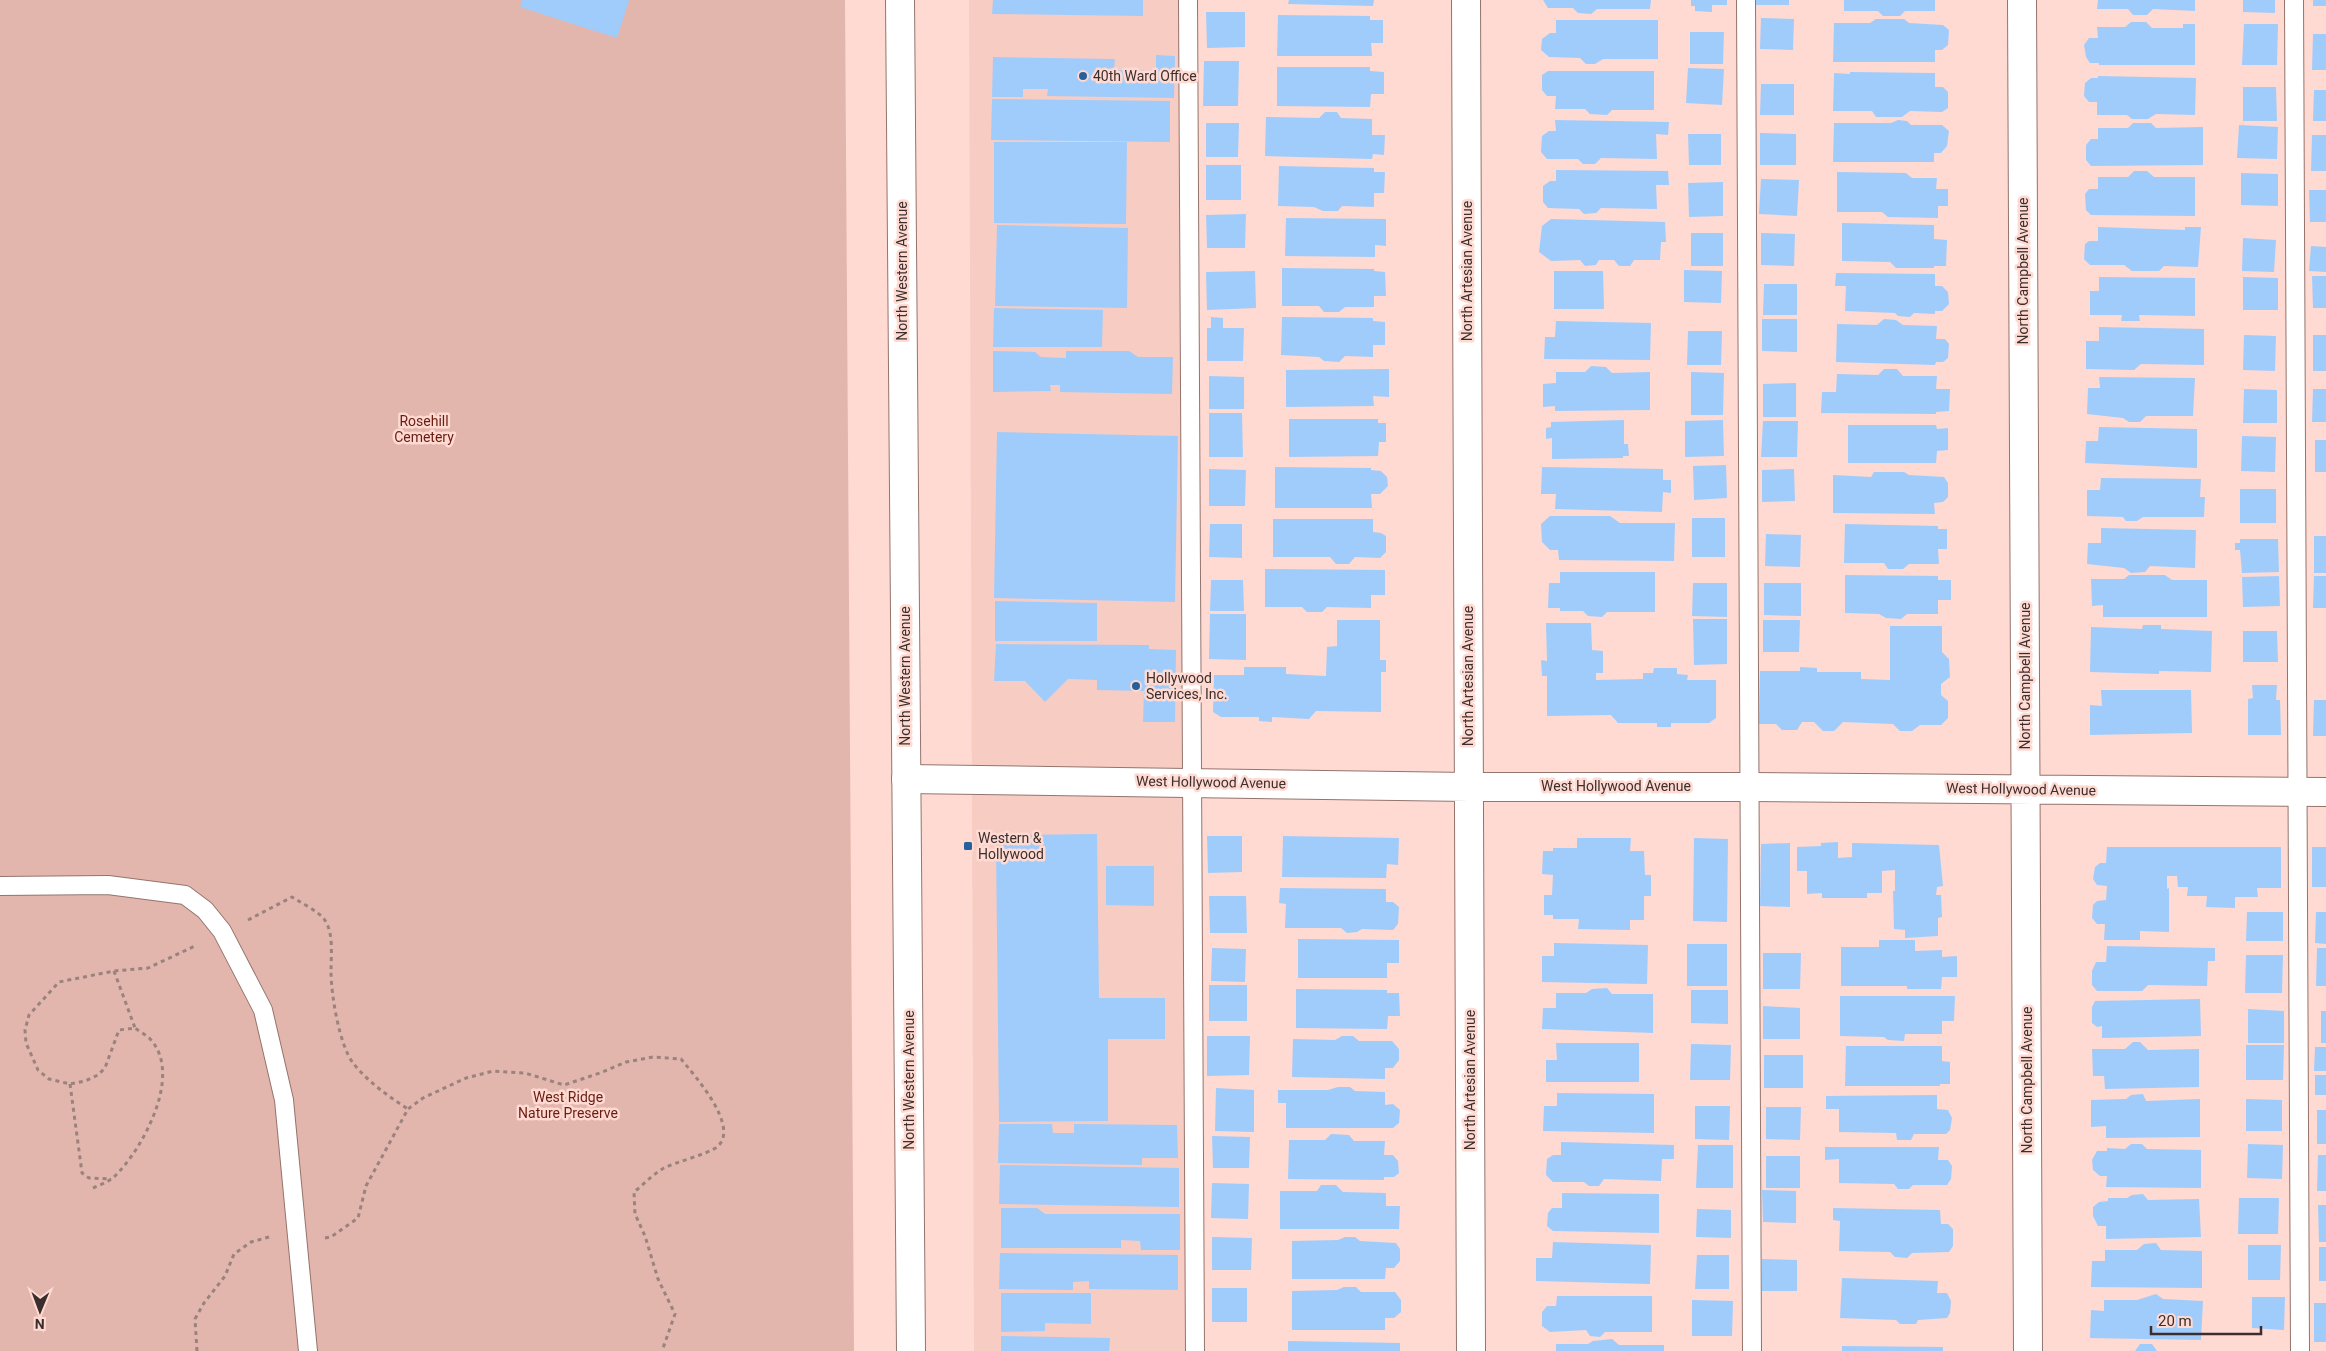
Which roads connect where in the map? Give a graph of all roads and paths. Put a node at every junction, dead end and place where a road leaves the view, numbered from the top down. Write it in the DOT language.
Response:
graph roads {
  1 [pos="900,0"];
  2 [pos="1188,0"];
  3 [pos="1466,0"];
  4 [pos="1746,0"];
  5 [pos="2022,0"];
  6 [pos="2294,0"];
  7 [pos="906,779"];
  8 [pos="1192,781"];
  9 [pos="1469,787"];
  10 [pos="1750,787"];
  11 [pos="2025,789"];
  12 [pos="2298,792"];
  13 [pos="2326,792"];
  14 [pos="0,886"];
  15 [pos="222,931"];
  16 [pos="114,971"];
  17 [pos="135,1028"];
  18 [pos="70,1084"];
  19 [pos="408,1109"];
  20 [pos="112,1179"];
  21 [pos="93,1188"];
  22 [pos="298,1240"];
  23 [pos="197,1351"];
  24 [pos="308,1351"];
  25 [pos="662,1351"];
  26 [pos="911,1351"];
  27 [pos="1195,1351"];
  28 [pos="1471,1351"];
  29 [pos="1752,1351"];
  30 [pos="2028,1351"];
  31 [pos="2300,1351"];
  1 -- 7 [label="street, North Western Avenue"];
  2 -- 8 [label="lane"];
  3 -- 9 [label="street, North Artesian Avenue"];
  4 -- 10 [label="lane"];
  5 -- 11 [label="street, North Campbell Avenue"];
  6 -- 12 [label="lane"];
  7 -- 8 [label="street, West Hollywood Avenue"];
  7 -- 26 [label="street, North Western Avenue"];
  8 -- 9 [label="street, West Hollywood Avenue"];
  8 -- 27 [label="lane"];
  9 -- 10 [label="street, West Hollywood Avenue"];
  9 -- 28 [label="street, North Artesian Avenue"];
  10 -- 11 [label="street, West Hollywood Avenue"];
  10 -- 29 [label="lane"];
  11 -- 12 [label="street, West Hollywood Avenue"];
  11 -- 30 [label="street, North Campbell Avenue"];
  12 -- 13 [label="street, West Hollywood Avenue"];
  12 -- 31 [label="lane"];
  14 -- 15 [label="lane"];
  15 -- 16 [label="path"];
  15 -- 19 [label="path"];
  15 -- 22 [label="lane"];
  16 -- 17 [label="path"];
  16 -- 18 [label="path"];
  17 -- 18 [label="path"];
  17 -- 20 [label="path"];
  18 -- 20 [label="path"];
  19 -- 22 [label="path"];
  19 -- 25 [label="path"];
  20 -- 21 [label="path"];
  22 -- 23 [label="path"];
  22 -- 24 [label="lane"];
}
